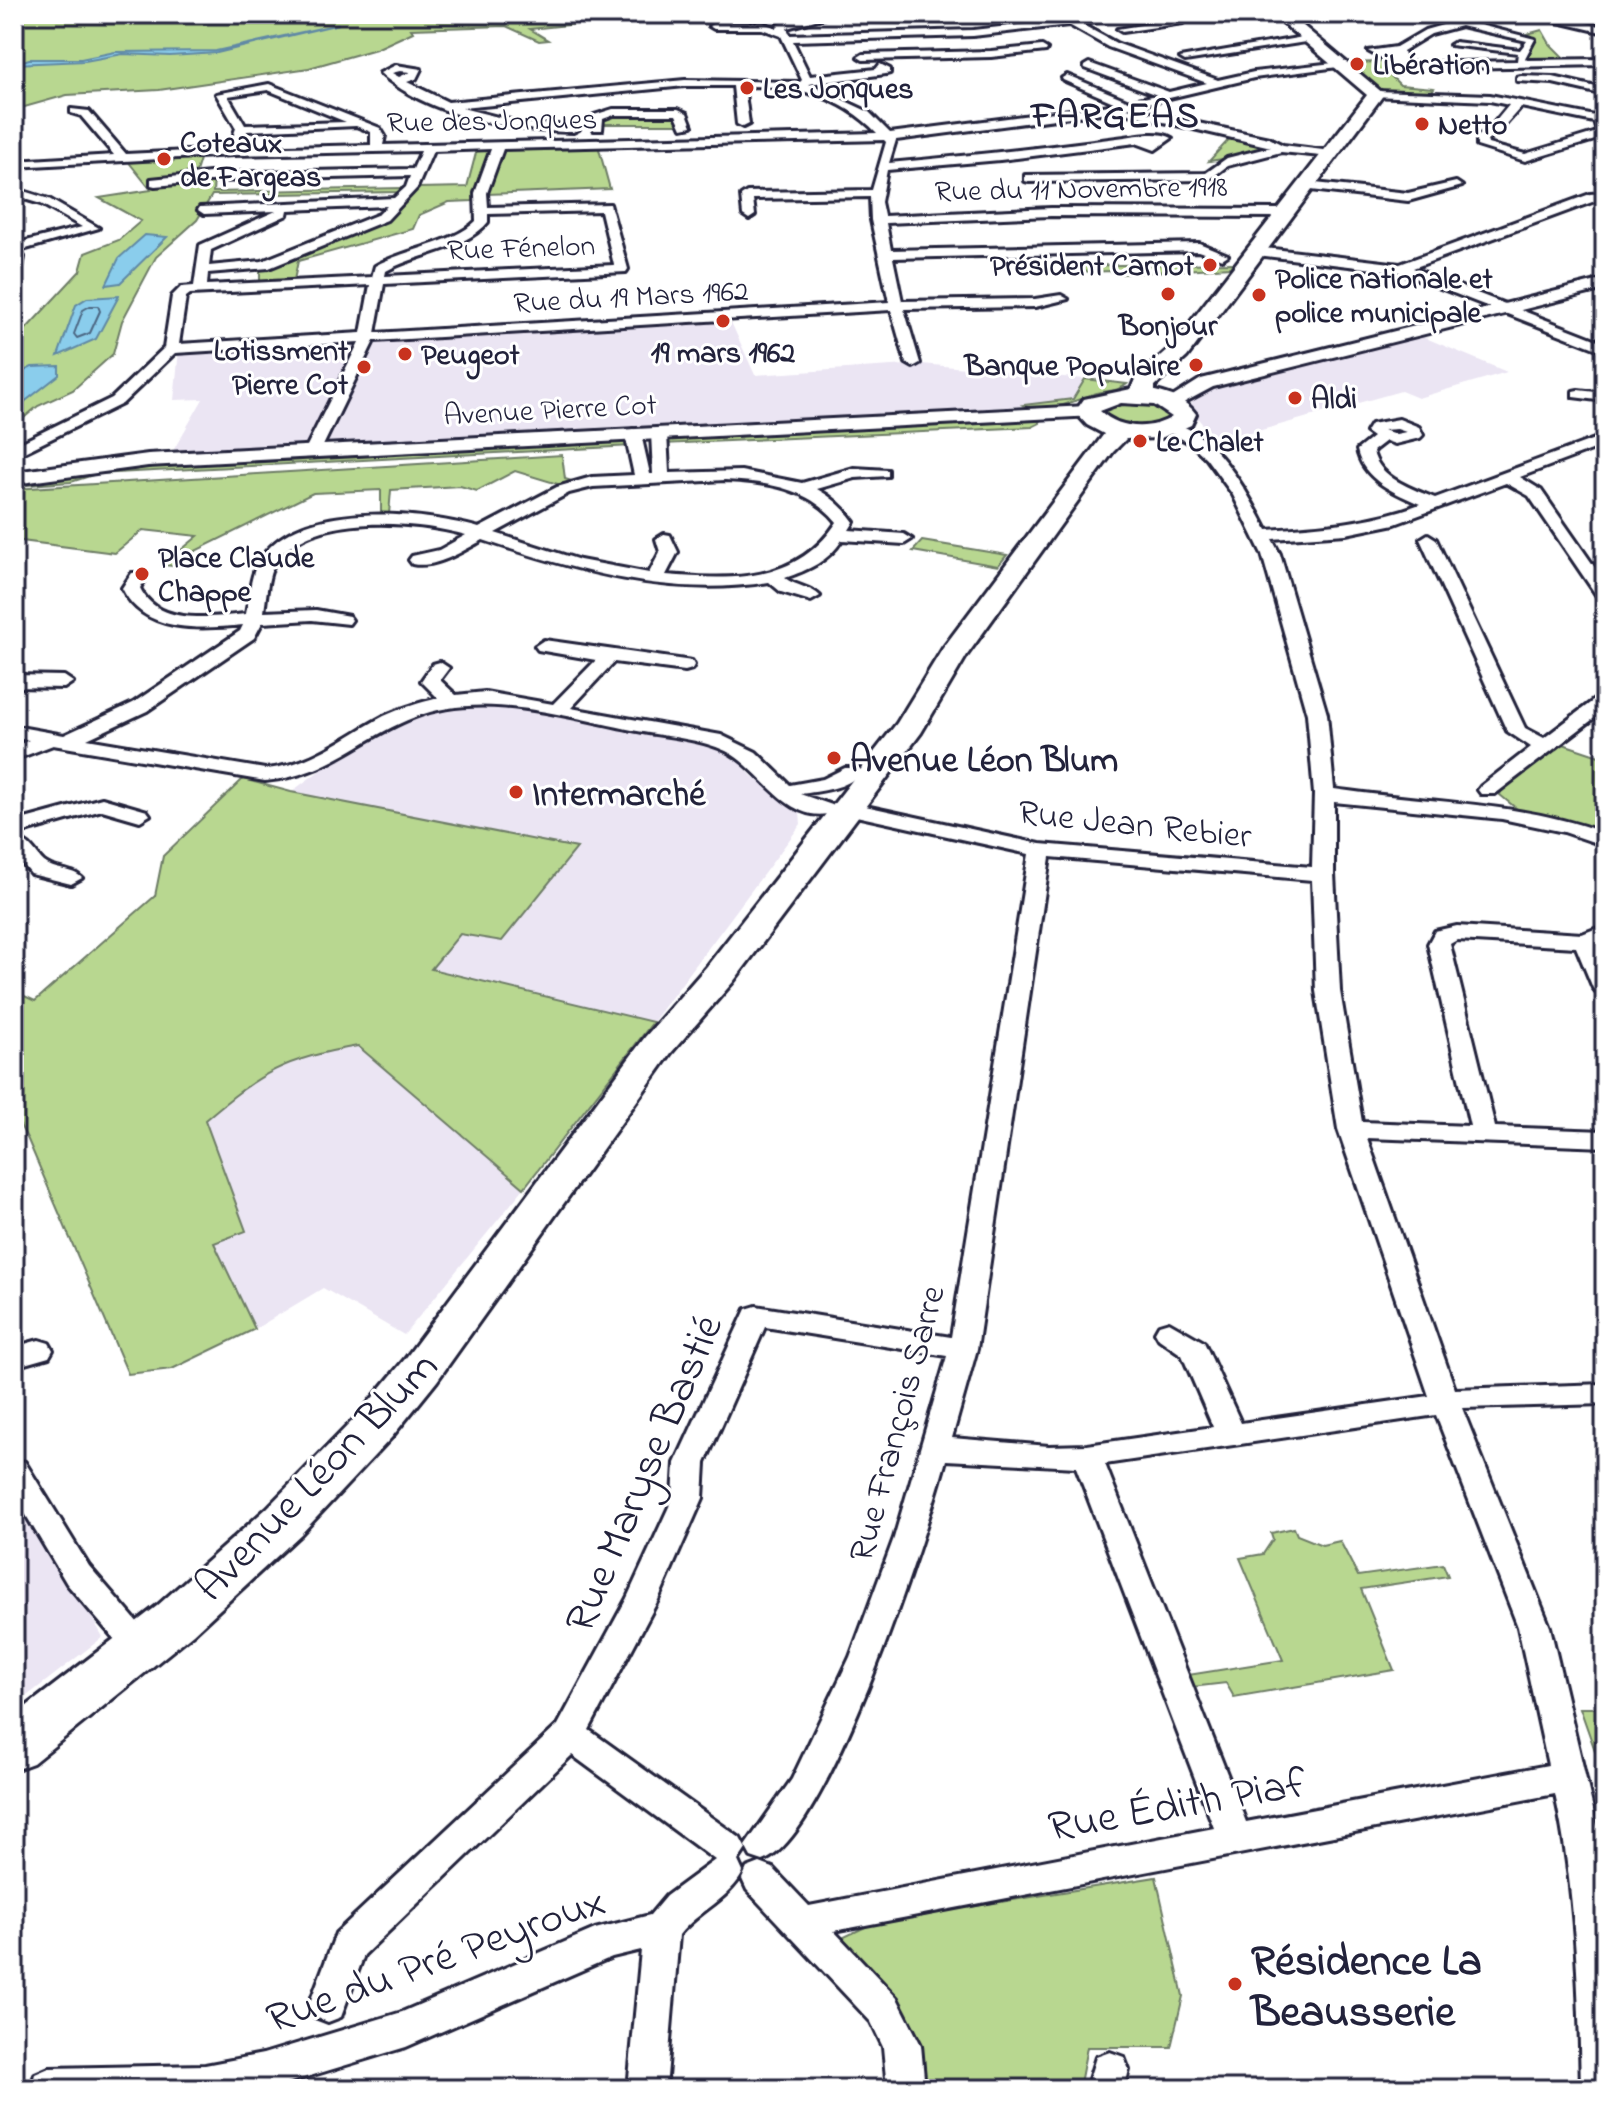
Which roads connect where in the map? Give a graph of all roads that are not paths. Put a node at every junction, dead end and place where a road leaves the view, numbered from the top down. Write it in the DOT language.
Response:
graph roads {
  1 [pos="831,14"];
  2 [pos="1140,14"];
  3 [pos="1157,14"];
  4 [pos="1280,14"];
  5 [pos="1493,14"];
  6 [pos="1529,14"];
  7 [pos="1592,14"];
  8 [pos="1071,22"];
  9 [pos="1459,22"];
  10 [pos="714,26"];
  11 [pos="1441,28"];
  12 [pos="1589,30"];
  13 [pos="1605,30"];
  14 [pos="1091,33"];
  15 [pos="785,36"];
  16 [pos="835,37"];
  17 [pos="1309,39"];
  18 [pos="1455,45"];
  19 [pos="1042,49"];
  20 [pos="1398,50"];
  21 [pos="1522,51"];
  22 [pos="1604,55"];
  23 [pos="914,56"];
  24 [pos="863,57"];
  25 [pos="1185,58"];
  26 [pos="997,63"];
  27 [pos="1338,64"];
  28 [pos="1524,64"];
  29 [pos="1456,65"];
  30 [pos="1089,66"];
  31 [pos="1402,66"];
  32 [pos="950,67"];
  33 [pos="935,69"];
  34 [pos="1115,77"];
  35 [pos="1511,79"];
  36 [pos="398,81"];
  37 [pos="738,82"];
  38 [pos="805,82"];
  39 [pos="1444,82"];
  40 [pos="1219,84"];
  41 [pos="1605,92"];
  42 [pos="1376,94"];
  43 [pos="1440,95"];
  44 [pos="1170,96"];
  45 [pos="1519,104"];
  46 [pos="1129,105"];
  47 [pos="444,106"];
  48 [pos="1114,108"];
  49 [pos="75,111"];
  50 [pos="1602,121"];
  51 [pos="743,124"];
  52 [pos="757,124"];
  53 [pos="363,125"];
  54 [pos="729,125"];
  55 [pos="671,126"];
  56 [pos="686,126"];
  57 [pos="700,126"];
  58 [pos="242,128"];
  59 [pos="598,128"];
  60 [pos="613,128"];
  61 [pos="889,136"];
  62 [pos="498,147"];
  63 [pos="428,148"];
  64 [pos="1280,148"];
  65 [pos="376,149"];
  66 [pos="234,152"];
  67 [pos="1331,154"];
  68 [pos="1000,157"];
  69 [pos="128,158"];
  70 [pos="1520,159"];
  71 [pos="14,164"];
  72 [pos="1216,165"];
  73 [pos="1554,166"];
  74 [pos="882,167"];
  75 [pos="418,172"];
  76 [pos="1306,186"];
  77 [pos="1456,186"];
  78 [pos="14,192"];
  79 [pos="878,193"];
  80 [pos="1040,195"];
  81 [pos="1603,195"];
  82 [pos="396,202"];
  83 [pos="291,207"];
  84 [pos="204,210"];
  85 [pos="481,211"];
  86 [pos="1286,213"];
  87 [pos="749,215"];
  88 [pos="877,220"];
  89 [pos="14,250"];
  90 [pos="1256,251"];
  91 [pos="886,254"];
  92 [pos="1222,255"];
  93 [pos="1401,268"];
  94 [pos="202,270"];
  95 [pos="14,273"];
  96 [pos="376,279"];
  97 [pos="1605,284"];
  98 [pos="193,289"];
  99 [pos="1061,299"];
  100 [pos="896,305"];
  101 [pos="1503,310"];
  102 [pos="368,337"];
  103 [pos="1605,348"];
  104 [pos="171,349"];
  105 [pos="913,363"];
  106 [pos="1578,394"];
  107 [pos="1143,396"];
  108 [pos="1605,397"];
  109 [pos="1172,403"];
  110 [pos="1087,412"];
  111 [pos="1168,428"];
  112 [pos="1120,431"];
  113 [pos="659,433"];
  114 [pos="633,434"];
  115 [pos="1382,437"];
  116 [pos="1605,440"];
  117 [pos="14,452"];
  118 [pos="312,452"];
  119 [pos="882,473"];
  120 [pos="15,477"];
  121 [pos="1508,477"];
  122 [pos="661,478"];
  123 [pos="643,479"];
  124 [pos="802,488"];
  125 [pos="1431,505"];
  126 [pos="1365,525"];
  127 [pos="481,534"];
  128 [pos="841,535"];
  129 [pos="1262,535"];
  130 [pos="1415,536"];
  131 [pos="664,539"];
  132 [pos="904,539"];
  133 [pos="418,560"];
  134 [pos="656,577"];
  135 [pos="773,577"];
  136 [pos="136,586"];
  137 [pos="1605,595"];
  138 [pos="811,596"];
  139 [pos="254,618"];
  140 [pos="343,620"];
  141 [pos="544,646"];
  142 [pos="953,654"];
  143 [pos="609,657"];
  144 [pos="685,665"];
  145 [pos="440,668"];
  146 [pos="14,681"];
  147 [pos="64,682"];
  148 [pos="451,700"];
  149 [pos="1605,701"];
  150 [pos="557,711"];
  151 [pos="14,732"];
  152 [pos="56,741"];
  153 [pos="1543,746"];
  154 [pos="14,754"];
  155 [pos="852,772"];
  156 [pos="772,777"];
  157 [pos="798,788"];
  158 [pos="1488,790"];
  159 [pos="1324,794"];
  160 [pos="835,805"];
  161 [pos="1450,806"];
  162 [pos="140,815"];
  163 [pos="1517,815"];
  164 [pos="1605,840"];
  165 [pos="15,842"];
  166 [pos="1040,850"];
  167 [pos="1323,874"];
  168 [pos="71,878"];
  169 [pos="1595,937"];
  170 [pos="1605,988"];
  171 [pos="1351,1129"];
  172 [pos="1484,1133"];
  173 [pos="1605,1139"];
  174 [pos="1169,1332"];
  175 [pos="963,1349"];
  176 [pos="1605,1394"];
  177 [pos="1445,1402"];
  178 [pos="1231,1434"];
  179 [pos="934,1448"];
  180 [pos="1087,1456"];
  181 [pos="14,1470"];
  182 [pos="140,1647"];
  183 [pos="570,1735"];
  184 [pos="14,1747"];
  185 [pos="1569,1778"];
  186 [pos="1236,1840"];
  187 [pos="744,1862"];
  188 [pos="803,1924"];
  189 [pos="661,1929"];
  190 [pos="1600,1947"];
  191 [pos="328,2005"];
  192 [pos="49,2087"];
  193 [pos="647,2089"];
  194 [pos="906,2089"];
  195 [pos="1600,2089"];
  1 -- 15 [label="street"];
  2 -- 8 [label="street"];
  3 -- 14 [label="street"];
  4 -- 17 [label="main road"];
  5 -- 9 [label="street"];
  6 -- 12 [label="street"];
  7 -- 12 [label="street"];
  8 -- 14 [label="street"];
  8 -- 16 [label="street"];
  9 -- 11 [label="street"];
  9 -- 21 [label="street"];
  10 -- 15 [label="street"];
  11 -- 18 [label="street"];
  11 -- 20 [label="street"];
  12 -- 13 [label="street"];
  14 -- 40 [label="street"];
  15 -- 16 [label="street"];
  15 -- 38 [label="street"];
  16 -- 24 [label="street"];
  17 -- 25 [label="street"];
  17 -- 27 [label="main road"];
  18 -- 21 [label="street"];
  18 -- 29 [label="street"];
  19 -- 23 [label="street"];
  20 -- 31 [label="street"];
  20 -- 31 [label="street"];
  21 -- 28 [label="street"];
  22 -- 28 [label="street"];
  23 -- 24 [label="street"];
  23 -- 33 [label="street"];
  24 -- 38 [label="street"];
  26 -- 32 [label="street"];
  27 -- 40 [label="street, Rue des Jonques"];
  27 -- 42 [label="main road"];
  28 -- 29 [label="street"];
  29 -- 31 [label="street"];
  30 -- 34 [label="street"];
  34 -- 44 [label="street"];
  34 -- 46 [label="street"];
  35 -- 41 [label="street"];
  36 -- 47 [label="street"];
  37 -- 38 [label="street"];
  37 -- 47 [label="street"];
  37 -- 51 [label="street"];
  38 -- 61 [label="street"];
  39 -- 43 [label="street"];
  40 -- 44 [label="street, Rue des Jonques"];
  42 -- 43 [label="street"];
  42 -- 67 [label="main road"];
  43 -- 45 [label="street"];
  44 -- 46 [label="street, Rue des Jonques"];
  45 -- 50 [label="street"];
  45 -- 70 [label="street"];
  46 -- 48 [label="street, Rue des Jonques"];
  47 -- 59 [label="street"];
  48 -- 61 [label="street, Rue des Jonques"];
  48 -- 64 [label="street"];
  49 -- 69 [label="street"];
  50 -- 70 [label="street"];
  51 -- 52 [label="street"];
  51 -- 54 [label="street"];
  53 -- 58 [label="street"];
  53 -- 58 [label="street"];
  53 -- 65 [label="street"];
  55 -- 56 [label="street"];
  56 -- 57 [label="street"];
  56 -- 59 [label="street"];
  58 -- 66 [label="street"];
  59 -- 60 [label="street"];
  61 -- 62 [label="street, Rue des Jonques"];
  61 -- 74 [label="street"];
  62 -- 63 [label="street, Rue des Jonques"];
  62 -- 85 [label="street"];
  63 -- 65 [label="street, Rue des Jonques"];
  63 -- 75 [label="street"];
  64 -- 67 [label="street"];
  64 -- 72 [label="street"];
  65 -- 66 [label="street, Rue des Jonques"];
  66 -- 69 [label="street, Rue des Jonques"];
  67 -- 76 [label="main road"];
  68 -- 72 [label="street"];
  68 -- 74 [label="street"];
  68 -- 80 [label="street"];
  69 -- 71 [label="street, Rue des Jonques"];
  69 -- 75 [label="street"];
  70 -- 73 [label="street"];
  72 -- 80 [label="street"];
  74 -- 79 [label="street"];
  75 -- 82 [label="street"];
  76 -- 77 [label="street"];
  76 -- 86 [label="main road"];
  78 -- 89 [label="street"];
  79 -- 87 [label="street"];
  79 -- 88 [label="street"];
  80 -- 86 [label="street, Rue du 11 Novembre 1918"];
  80 -- 88 [label="street, Rue du 11 Novembre 1918"];
  81 -- 93 [label="street"];
  82 -- 83 [label="street"];
  82 -- 94 [label="street"];
  83 -- 84 [label="street"];
  83 -- 94 [label="street"];
  85 -- 96 [label="street"];
  85 -- 96 [label="street, Rue Fénelon"];
  86 -- 90 [label="main road"];
  88 -- 91 [label="street"];
  89 -- 95 [label="street"];
  90 -- 93 [label="street"];
  90 -- 107 [label="main road"];
  91 -- 92 [label="street"];
  91 -- 100 [label="street"];
  93 -- 101 [label="street"];
  94 -- 98 [label="street"];
  96 -- 98 [label="street"];
  96 -- 102 [label="street"];
  97 -- 101 [label="street"];
  98 -- 104 [label="street"];
  99 -- 100 [label="street, Rue du 19 Mars 1962"];
  100 -- 102 [label="street, Rue du 19 Mars 1962"];
  100 -- 105 [label="street"];
  101 -- 103 [label="street"];
  101 -- 109 [label="street"];
  102 -- 104 [label="street, Rue du 19 Mars 1962"];
  102 -- 118 [label="street"];
  104 -- 117 [label="street"];
  106 -- 108 [label="street"];
  107 -- 109 [label="main road"];
  107 -- 110 [label="main road"];
  109 -- 111 [label="main road"];
  110 -- 112 [label="main road"];
  110 -- 113 [label="street, Avenue Pierre Cot"];
  111 -- 112 [label="main road"];
  111 -- 129 [label="street"];
  112 -- 142 [label="main road, Avenue Léon Blum"];
  113 -- 114 [label="street, Avenue Pierre Cot"];
  113 -- 122 [label="street"];
  114 -- 118 [label="street, Avenue Pierre Cot"];
  114 -- 123 [label="street"];
  115 -- 125 [label="street"];
  116 -- 121 [label="street"];
  118 -- 120 [label="street, Avenue Pierre Cot"];
  119 -- 124 [label="street"];
  121 -- 125 [label="street"];
  121 -- 137 [label="street"];
  122 -- 123 [label="street"];
  122 -- 124 [label="street"];
  123 -- 127 [label="street"];
  124 -- 128 [label="street"];
  125 -- 126 [label="street"];
  125 -- 130 [label="street"];
  126 -- 129 [label="street"];
  126 -- 130 [label="street"];
  127 -- 133 [label="street"];
  127 -- 134 [label="street"];
  127 -- 139 [label="street"];
  128 -- 132 [label="street"];
  128 -- 135 [label="street"];
  129 -- 159 [label="street"];
  130 -- 153 [label="street"];
  131 -- 134 [label="street"];
  134 -- 135 [label="street"];
  135 -- 138 [label="street"];
  136 -- 139 [label="street"];
  139 -- 140 [label="street"];
  139 -- 152 [label="street"];
  141 -- 143 [label="street"];
  142 -- 155 [label="main road, Avenue Léon Blum"];
  142 -- 160 [label="main road, Avenue Léon Blum"];
  143 -- 144 [label="street"];
  143 -- 150 [label="street"];
  145 -- 148 [label="street"];
  146 -- 147 [label="street"];
  148 -- 150 [label="street"];
  148 -- 152 [label="street"];
  149 -- 153 [label="street"];
  150 -- 156 [label="street"];
  151 -- 152 [label="street"];
  152 -- 154 [label="street"];
  153 -- 158 [label="street"];
  155 -- 157 [label="street"];
  155 -- 160 [label="main road, Avenue Léon Blum"];
  156 -- 157 [label="street"];
  156 -- 160 [label="street"];
  157 -- 160 [label="street"];
  158 -- 161 [label="street"];
  158 -- 163 [label="street"];
  159 -- 161 [label="street"];
  159 -- 167 [label="street"];
  160 -- 166 [label="street, Rue Jean Rebier"];
  160 -- 182 [label="main road, Avenue Léon Blum"];
  161 -- 163 [label="street"];
  162 -- 165 [label="street"];
  163 -- 164 [label="street"];
  165 -- 168 [label="street"];
  166 -- 167 [label="street, Rue Jean Rebier"];
  166 -- 175 [label="street, Rue François Sarre"];
  167 -- 171 [label="street"];
  169 -- 170 [label="street"];
  169 -- 172 [label="street"];
  171 -- 172 [label="street"];
  171 -- 177 [label="street"];
  172 -- 173 [label="street"];
  174 -- 178 [label="street"];
  175 -- 179 [label="street, Rue François Sarre"];
  175 -- 183 [label="street, Rue Maryse Bastié"];
  176 -- 177 [label="street"];
  177 -- 178 [label="street"];
  177 -- 185 [label="street"];
  178 -- 180 [label="street"];
  179 -- 180 [label="street"];
  179 -- 187 [label="street, Rue François Sarre"];
  180 -- 186 [label="street"];
  181 -- 182 [label="street"];
  182 -- 184 [label="main road, Avenue Léon Blum"];
  183 -- 187 [label="street"];
  183 -- 191 [label="street, Rue Maryse Bastié"];
  185 -- 186 [label="street, Rue Édith Piaf"];
  185 -- 190 [label="street"];
  186 -- 188 [label="street, Rue Édith Piaf"];
  187 -- 188 [label="street"];
  187 -- 189 [label="street, Rue François Sarre"];
  188 -- 194 [label="street"];
  189 -- 192 [label="street, Rue du Pré Peyroux"];
  189 -- 193 [label="street"];
  190 -- 195 [label="street"];
}
